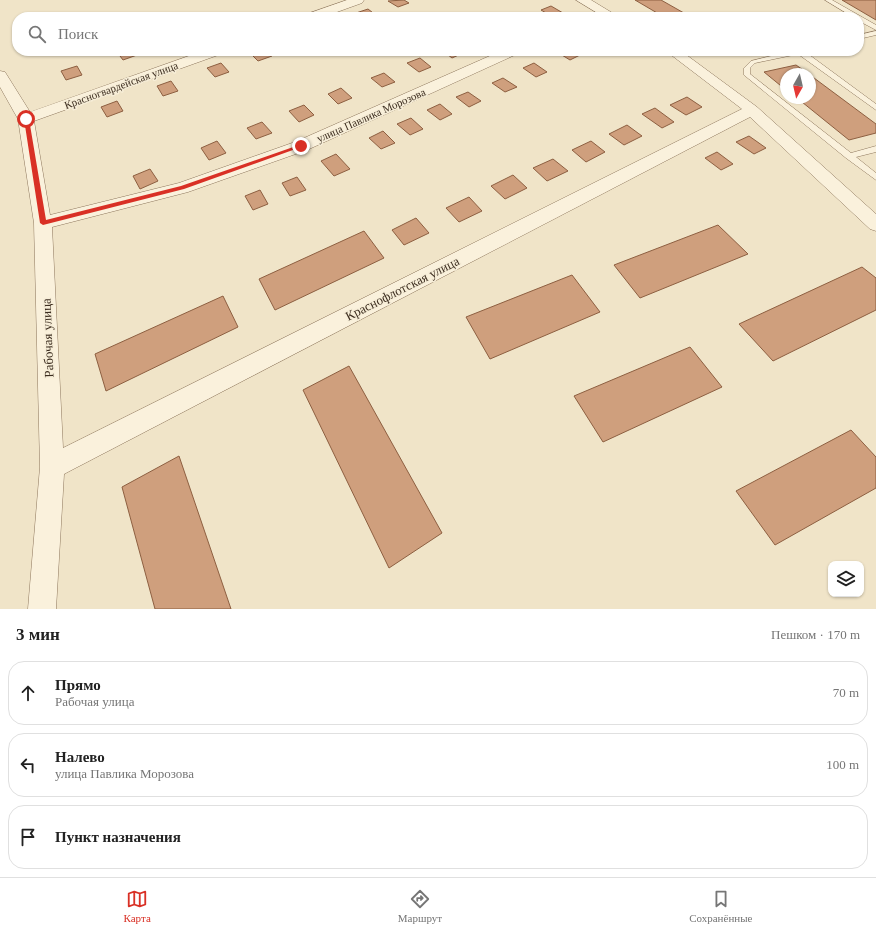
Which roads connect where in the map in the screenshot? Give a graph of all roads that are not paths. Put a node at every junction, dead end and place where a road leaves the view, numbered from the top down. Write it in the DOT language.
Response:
graph roads {
  1 [pos="358,0"];
  2 [pos="582,0"];
  3 [pos="828,0"];
  4 [pos="602,10"];
  5 [pos="325,12"];
  6 [pos="598,12"];
  7 [pos="605,12"];
  8 [pos="848,12"];
  9 [pos="864,21"];
  10 [pos="876,28"];
  11 [pos="876,33"];
  12 [pos="864,36"];
  13 [pos="202,56"];
  14 [pos="501,56"];
  15 [pos="680,56"];
  16 [pos="779,56"];
  17 [pos="807,56"];
  18 [pos="0,75"];
  19 [pos="876,108"];
  20 [pos="752,110"];
  21 [pos="26,119"];
  22 [pos="876,149"];
  23 [pos="849,156"];
  24 [pos="876,178"];
  25 [pos="43,223"];
  26 [pos="876,224"];
  27 [pos="52,466"];
  28 [pos="42,609"];
  1 -- 5 [label="street"];
  2 -- 4 [label="street"];
  3 -- 8 [label="lane"];
  4 -- 6 [label="street"];
  4 -- 7 [label="street"];
  9 -- 10 [label="lane"];
  11 -- 12 [label="lane"];
  13 -- 21 [label="street, Красногвардейская улица"];
  14 -- 25 [label="street, улица Павлика Морозова"];
  15 -- 20 [label="street"];
  16 -- 23 [label="lane"];
  17 -- 19 [label="lane"];
  18 -- 21 [label="street, Рабочая улица"];
  20 -- 26 [label="street"];
  20 -- 27 [label="street, Краснофлотская улица"];
  21 -- 25 [label="street, Рабочая улица"];
  22 -- 23 [label="lane"];
  23 -- 24 [label="lane"];
  25 -- 27 [label="street, Рабочая улица"];
  27 -- 28 [label="street, Рабочая улица"];
}
